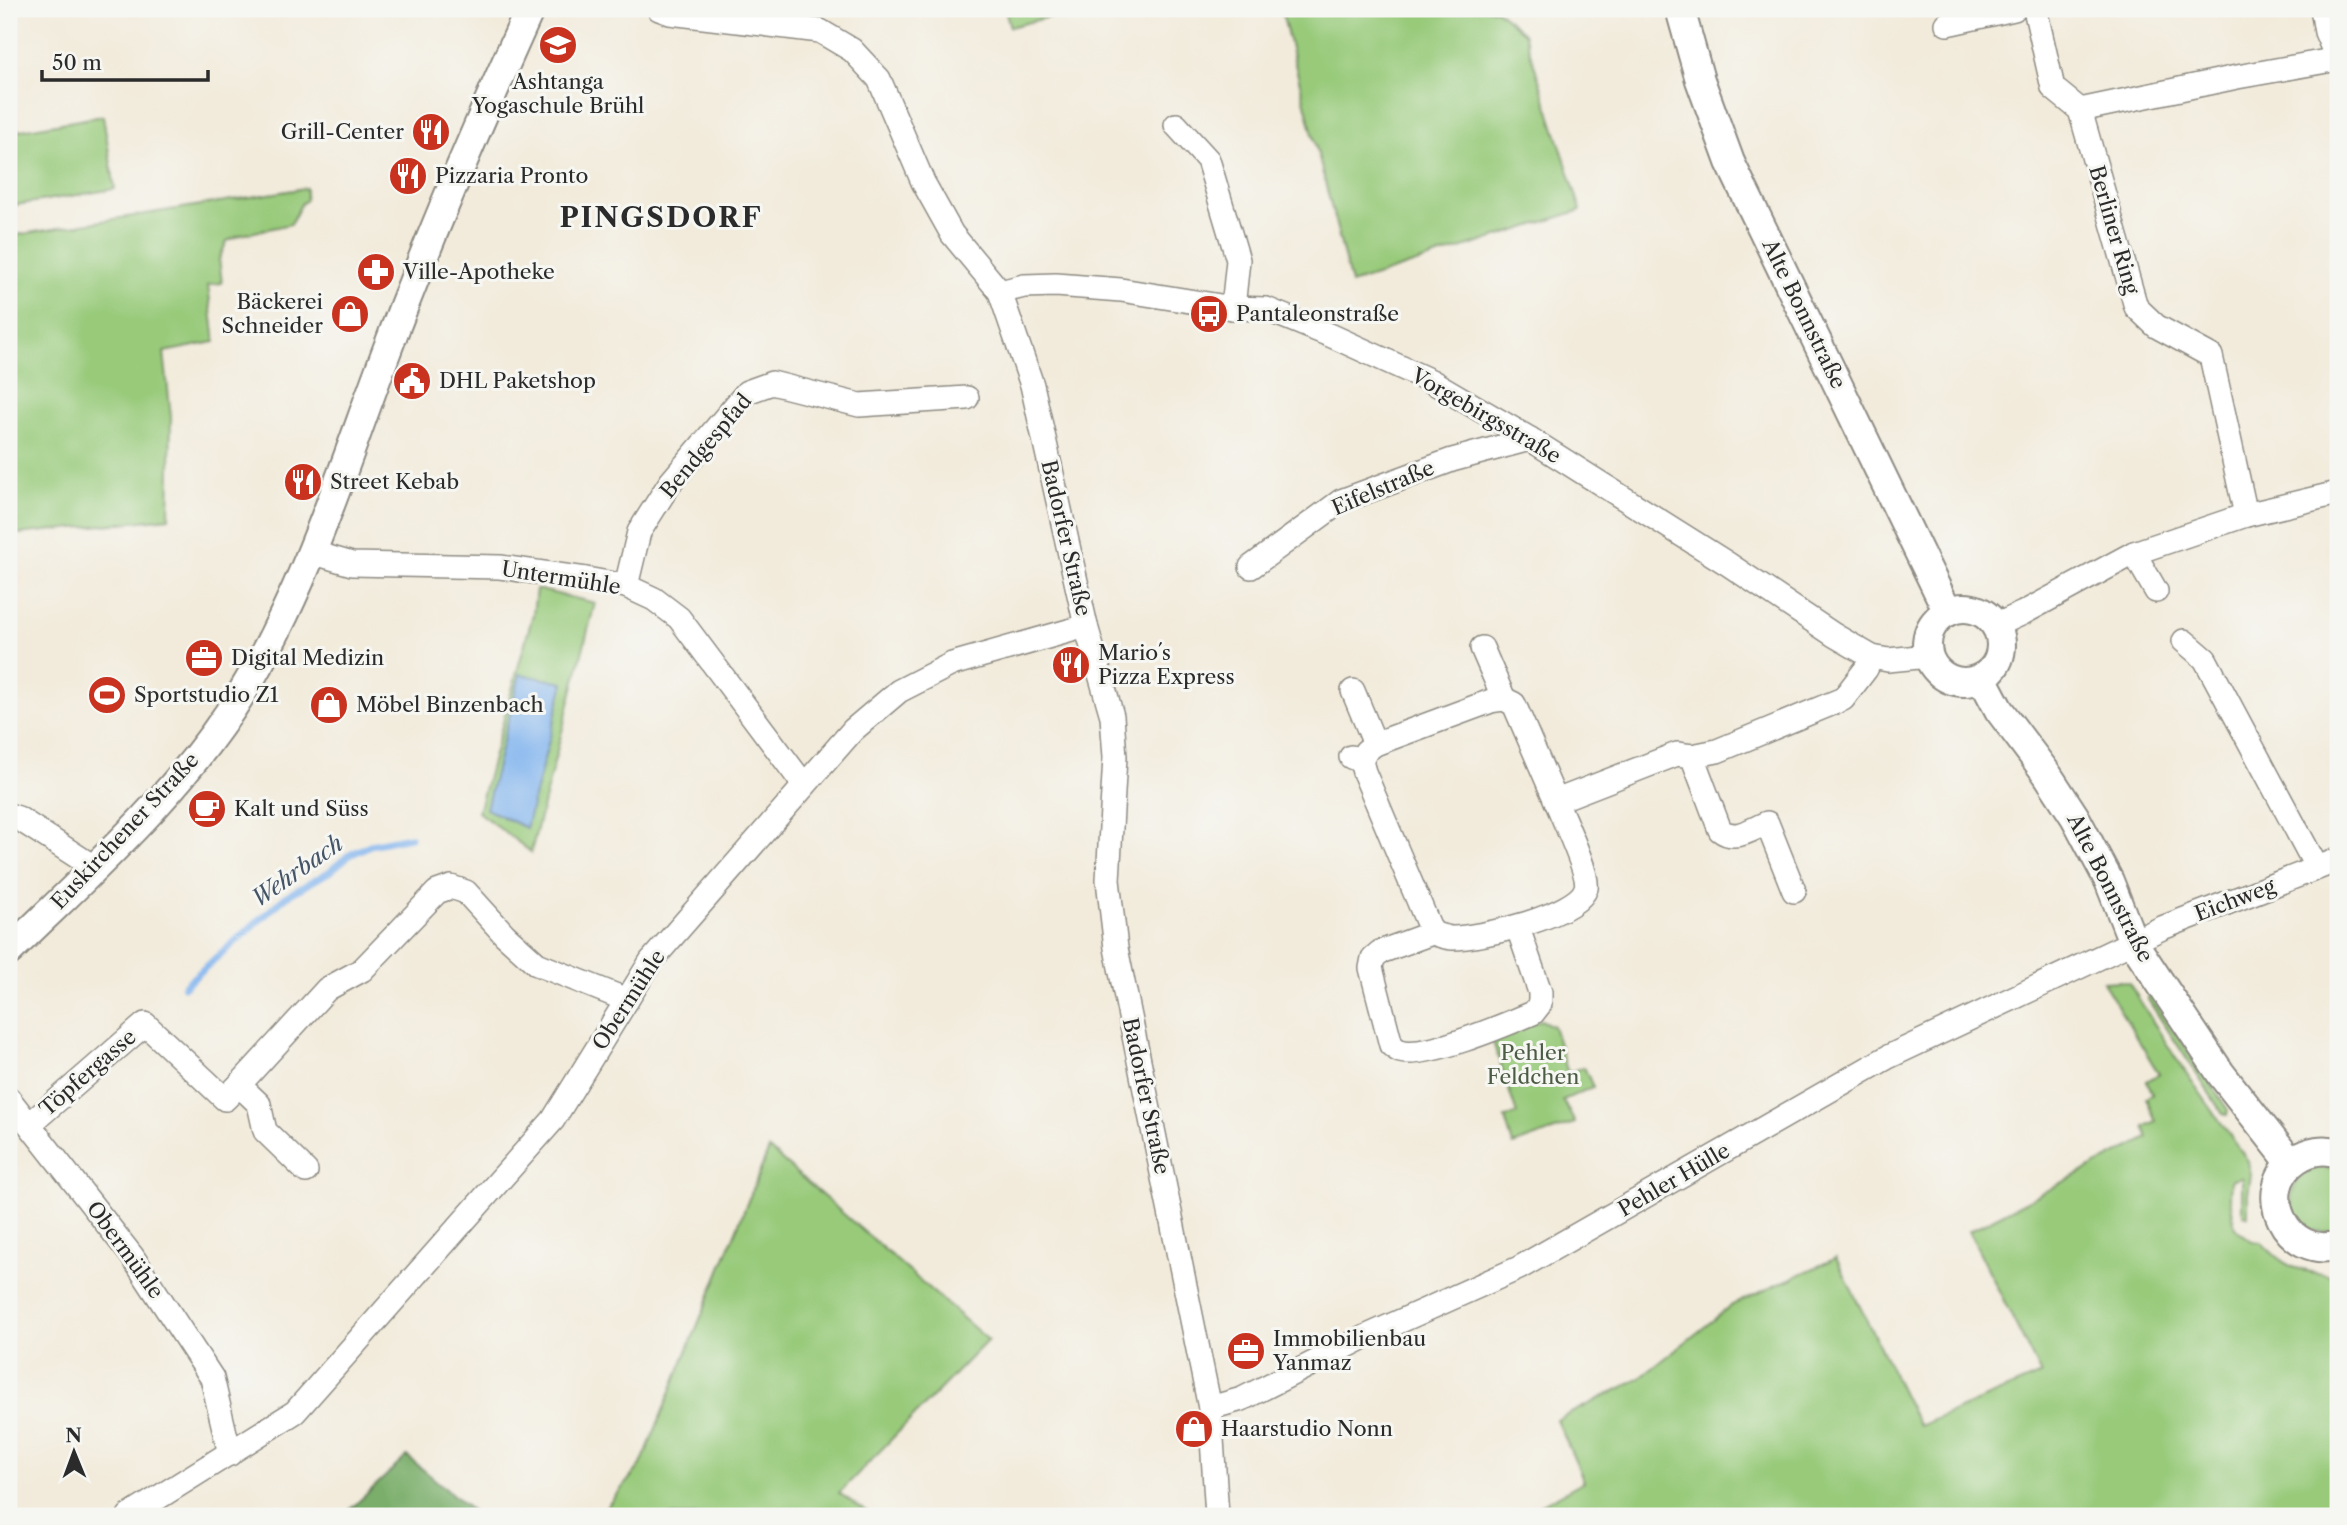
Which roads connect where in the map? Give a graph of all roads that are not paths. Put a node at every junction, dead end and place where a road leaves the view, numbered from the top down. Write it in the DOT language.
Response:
graph roads {
  1 [pos="530,9"];
  2 [pos="659,9"];
  3 [pos="1680,9"];
  4 [pos="2014,9"];
  5 [pos="2035,9"];
  6 [pos="2322,9"];
  7 [pos="1947,24"];
  8 [pos="2338,59"];
  9 [pos="2080,110"];
  10 [pos="1176,125"];
  11 [pos="1000,292"];
  12 [pos="1233,308"];
  13 [pos="967,398"];
  14 [pos="1530,439"];
  15 [pos="2338,493"];
  16 [pos="2246,515"];
  17 [pos="311,552"];
  18 [pos="2134,552"];
  19 [pos="1251,567"];
  20 [pos="626,586"];
  21 [pos="2156,591"];
  22 [pos="1948,612"];
  23 [pos="1086,626"];
  24 [pos="1995,626"];
  25 [pos="2185,641"];
  26 [pos="1482,648"];
  27 [pos="1929,656"];
  28 [pos="1872,657"];
  29 [pos="1982,678"];
  30 [pos="1353,691"];
  31 [pos="1504,699"];
  32 [pos="1362,754"];
  33 [pos="1692,756"];
  34 [pos="804,785"];
  35 [pos="1556,801"];
  36 [pos="9,815"];
  37 [pos="2328,864"];
  38 [pos="95,868"];
  39 [pos="1794,891"];
  40 [pos="1518,928"];
  41 [pos="1432,933"];
  42 [pos="2133,942"];
  43 [pos="9,951"];
  44 [pos="627,1000"];
  45 [pos="239,1085"];
  46 [pos="9,1098"];
  47 [pos="30,1124"];
  48 [pos="2338,1153"];
  49 [pos="2291,1163"];
  50 [pos="306,1171"];
  51 [pos="2338,1245"];
  52 [pos="1210,1408"];
  53 [pos="230,1454"];
  54 [pos="129,1516"];
  55 [pos="1217,1516"];
  1 -- 17 [label="main road, Euskirchener Straße"];
  2 -- 11 [label="street, Badorfer Straße"];
  3 -- 22 [label="main road, Alte Bonnstraße"];
  4 -- 7 [label="street"];
  5 -- 9 [label="street"];
  6 -- 8 [label="street"];
  8 -- 9 [label="street"];
  9 -- 16 [label="street, Berliner Ring"];
  10 -- 12 [label="street"];
  11 -- 12 [label="street, Vorgebirgsstraße"];
  11 -- 23 [label="street, Badorfer Straße"];
  12 -- 14 [label="street, Vorgebirgsstraße"];
  13 -- 20 [label="street, Bendgespfad"];
  14 -- 19 [label="street, Eifelstraße"];
  14 -- 28 [label="street, Vorgebirgsstraße"];
  15 -- 16 [label="street"];
  16 -- 18 [label="street"];
  17 -- 20 [label="street, Untermühle"];
  17 -- 38 [label="main road, Euskirchener Straße"];
  18 -- 21 [label="street"];
  18 -- 24 [label="street"];
  20 -- 34 [label="street, Untermühle"];
  22 -- 24 [label="main road"];
  22 -- 27 [label="main road"];
  23 -- 34 [label="street, Obermühle"];
  23 -- 52 [label="street, Badorfer Straße"];
  24 -- 29 [label="main road"];
  25 -- 37 [label="street"];
  26 -- 31 [label="street"];
  27 -- 28 [label="street, Vorgebirgsstraße"];
  27 -- 29 [label="main road"];
  28 -- 33 [label="street"];
  29 -- 42 [label="main road, Alte Bonnstraße"];
  30 -- 32 [label="street"];
  31 -- 32 [label="street"];
  31 -- 35 [label="street"];
  32 -- 41 [label="street"];
  33 -- 35 [label="street"];
  33 -- 39 [label="street"];
  34 -- 44 [label="street, Obermühle"];
  35 -- 40 [label="street"];
  36 -- 38 [label="street"];
  37 -- 42 [label="street, Eichweg"];
  38 -- 43 [label="main road, Euskirchener Straße"];
  40 -- 41 [label="street"];
  40 -- 41 [label="street"];
  42 -- 49 [label="main road, Alte Bonnstraße"];
  42 -- 52 [label="street, Pehler Hülle"];
  44 -- 45 [label="street"];
  44 -- 53 [label="street, Obermühle"];
  45 -- 47 [label="street, Töpfergasse"];
  45 -- 50 [label="street"];
  46 -- 47 [label="street, Obermühle"];
  47 -- 53 [label="street, Obermühle"];
  48 -- 49 [label="main road"];
  49 -- 51 [label="main road"];
  52 -- 55 [label="street, Badorfer Straße"];
  53 -- 54 [label="street, Obermühle"];
}
